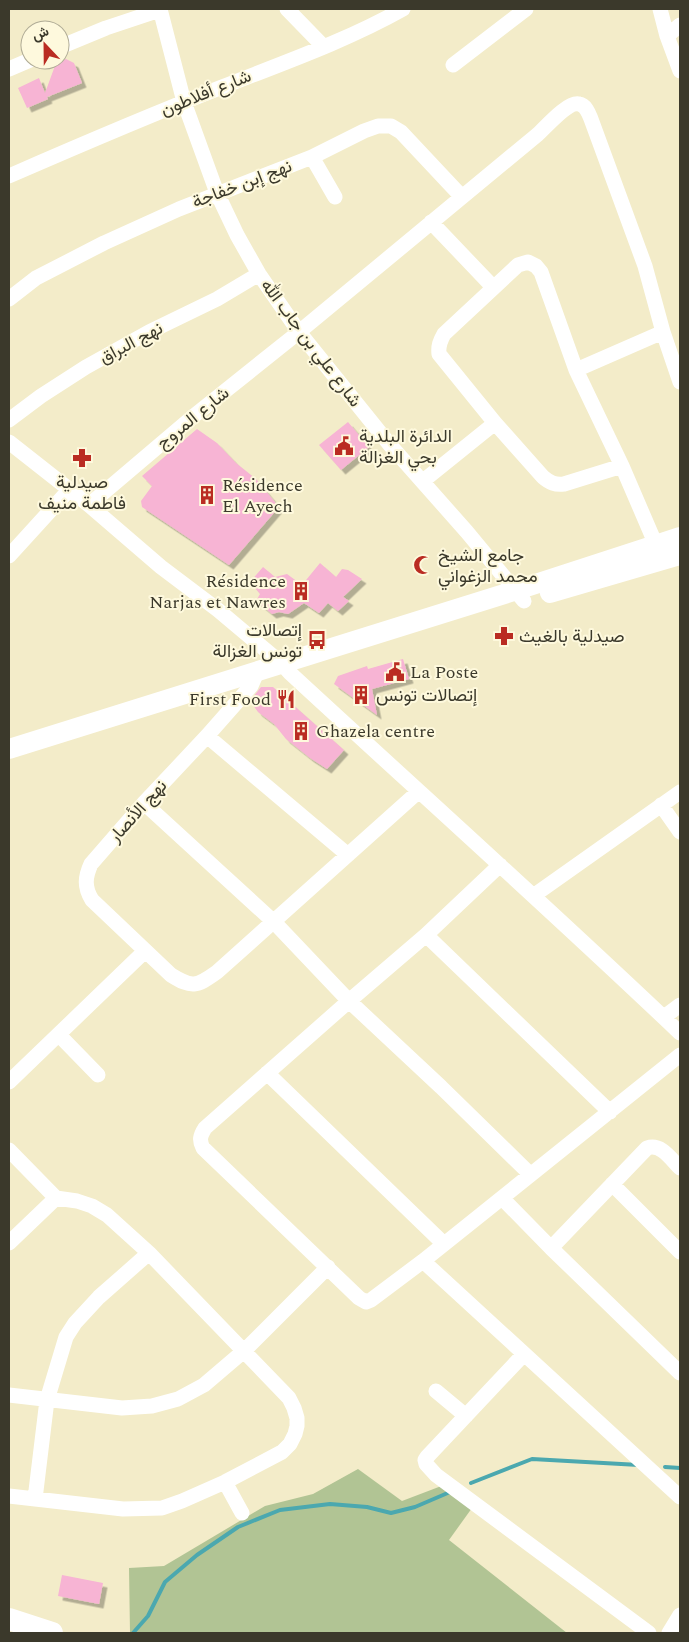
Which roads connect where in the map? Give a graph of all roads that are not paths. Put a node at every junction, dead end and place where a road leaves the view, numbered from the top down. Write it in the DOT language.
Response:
graph roads {
  1 [pos="287,9"];
  2 [pos="403,9"];
  3 [pos="526,9"];
  4 [pos="660,9"];
  5 [pos="160,10"];
  6 [pos="680,25"];
  7 [pos="667,36"];
  8 [pos="70,43"];
  9 [pos="324,47"];
  10 [pos="453,64"];
  11 [pos="680,70"];
  12 [pos="184,102"];
  13 [pos="312,157"];
  14 [pos="9,176"];
  15 [pos="217,193"];
  16 [pos="335,197"];
  17 [pos="462,197"];
  18 [pos="431,222"];
  19 [pos="259,274"];
  20 [pos="493,287"];
  21 [pos="9,299"];
  22 [pos="299,332"];
  23 [pos="663,332"];
  24 [pos="576,370"];
  25 [pos="680,382"];
  26 [pos="9,420"];
  27 [pos="495,423"];
  28 [pos="9,442"];
  29 [pos="622,466"];
  30 [pos="423,481"];
  31 [pos="70,489"];
  32 [pos="90,504"];
  33 [pos="680,537"];
  34 [pos="656,544"];
  35 [pos="680,554"];
  36 [pos="9,556"];
  37 [pos="521,596"];
  38 [pos="285,668"];
  39 [pos="254,679"];
  40 [pos="208,736"];
  41 [pos="9,749"];
  42 [pos="9,762"];
  43 [pos="418,792"];
  44 [pos="680,792"];
  45 [pos="144,803"];
  46 [pos="661,806"];
  47 [pos="680,832"];
  48 [pos="348,855"];
  49 [pos="500,865"];
  50 [pos="534,896"];
  51 [pos="274,922"];
  52 [pos="426,935"];
  53 [pos="145,951"];
  54 [pos="349,1001"];
  55 [pos="680,1005"];
  56 [pos="664,1017"];
  57 [pos="680,1033"];
  58 [pos="59,1035"];
  59 [pos="680,1055"];
  60 [pos="267,1073"];
  61 [pos="98,1074"];
  62 [pos="9,1082"];
  63 [pos="610,1112"];
  64 [pos="9,1150"];
  65 [pos="680,1168"];
  66 [pos="530,1174"];
  67 [pos="612,1184"];
  68 [pos="56,1198"];
  69 [pos="502,1198"];
  70 [pos="9,1243"];
  71 [pos="444,1244"];
  72 [pos="551,1248"];
  73 [pos="680,1252"];
  74 [pos="148,1253"];
  75 [pos="423,1261"];
  76 [pos="328,1267"];
  77 [pos="244,1350"];
  78 [pos="524,1354"];
  79 [pos="680,1372"];
  80 [pos="436,1391"];
  81 [pos="9,1395"];
  82 [pos="47,1400"];
  83 [pos="466,1416"];
  84 [pos="225,1482"];
  85 [pos="9,1496"];
  86 [pos="680,1497"];
  87 [pos="35,1499"];
  88 [pos="242,1513"];
  89 [pos="680,1615"];
  90 [pos="9,1619"];
  91 [pos="52,1633"];
  92 [pos="649,1633"];
  93 [pos="669,1633"];
  1 -- 9 [label="street"];
  2 -- 9 [label="street, شارع أفلاطون"];
  3 -- 10 [label="street"];
  4 -- 7 [label="street"];
  5 -- 8 [label="street"];
  5 -- 12 [label="street, شارع علي بن جاب الله"];
  6 -- 7 [label="street"];
  7 -- 11 [label="street"];
  9 -- 12 [label="street, شارع أفلاطون"];
  12 -- 14 [label="street, شارع أفلاطون"];
  12 -- 15 [label="street, شارع علي بن جاب الله"];
  13 -- 15 [label="street, نهج إبن خفاجة"];
  13 -- 16 [label="street"];
  13 -- 17 [label="street, نهج إبن خفاجة"];
  15 -- 19 [label="street, شارع علي بن جاب الله"];
  15 -- 21 [label="street, نهج إبن خفاجة"];
  17 -- 18 [label="street, شارع المروج"];
  17 -- 23 [label="street, شارع المروج"];
  18 -- 20 [label="street"];
  18 -- 22 [label="street, شارع المروج"];
  19 -- 22 [label="street, شارع علي بن جاب الله"];
  19 -- 26 [label="street, نهج البراق"];
  20 -- 24 [label="street"];
  20 -- 27 [label="street"];
  22 -- 30 [label="street, شارع علي بن جاب الله"];
  22 -- 32 [label="street, شارع المروج"];
  23 -- 24 [label="street"];
  23 -- 25 [label="street"];
  24 -- 29 [label="street"];
  27 -- 29 [label="street"];
  27 -- 30 [label="street"];
  28 -- 31 [label="street"];
  29 -- 34 [label="street"];
  30 -- 37 [label="street, شارع علي بن جاب الله"];
  31 -- 32 [label="street"];
  31 -- 36 [label="street"];
  32 -- 38 [label="street"];
  33 -- 34 [label="street"];
  34 -- 37 [label="street"];
  35 -- 37 [label="street"];
  37 -- 38 [label="street"];
  38 -- 39 [label="street"];
  38 -- 43 [label="street"];
  39 -- 40 [label="street, نهج الأنصار"];
  39 -- 41 [label="street"];
  39 -- 42 [label="street"];
  40 -- 45 [label="street, نهج الأنصار"];
  40 -- 48 [label="street"];
  43 -- 48 [label="street"];
  43 -- 49 [label="street"];
  44 -- 46 [label="street"];
  45 -- 51 [label="street"];
  45 -- 53 [label="street, نهج الأنصار"];
  46 -- 47 [label="street"];
  46 -- 50 [label="street"];
  48 -- 51 [label="street"];
  49 -- 50 [label="street"];
  49 -- 52 [label="street"];
  50 -- 56 [label="street"];
  51 -- 53 [label="street"];
  51 -- 54 [label="street"];
  52 -- 54 [label="street"];
  52 -- 63 [label="street"];
  53 -- 58 [label="street"];
  54 -- 60 [label="street"];
  54 -- 66 [label="street"];
  55 -- 56 [label="street"];
  56 -- 57 [label="street"];
  58 -- 61 [label="street"];
  58 -- 62 [label="street"];
  59 -- 63 [label="street"];
  60 -- 71 [label="street"];
  60 -- 76 [label="street"];
  63 -- 66 [label="street"];
  64 -- 68 [label="street"];
  65 -- 67 [label="street"];
  66 -- 69 [label="street"];
  67 -- 72 [label="street"];
  67 -- 73 [label="street"];
  68 -- 70 [label="street"];
  68 -- 74 [label="street"];
  69 -- 71 [label="street"];
  69 -- 72 [label="street"];
  71 -- 75 [label="street"];
  72 -- 79 [label="street"];
  74 -- 77 [label="street"];
  74 -- 82 [label="street"];
  75 -- 76 [label="street"];
  75 -- 78 [label="street"];
  76 -- 77 [label="street"];
  77 -- 82 [label="street"];
  77 -- 84 [label="street"];
  78 -- 83 [label="street"];
  78 -- 86 [label="street"];
  80 -- 83 [label="street"];
  81 -- 82 [label="street"];
  82 -- 87 [label="street"];
  83 -- 92 [label="street"];
  84 -- 87 [label="street"];
  84 -- 88 [label="street"];
  85 -- 87 [label="street"];
  89 -- 93 [label="street"];
  90 -- 91 [label="main road"];
}
